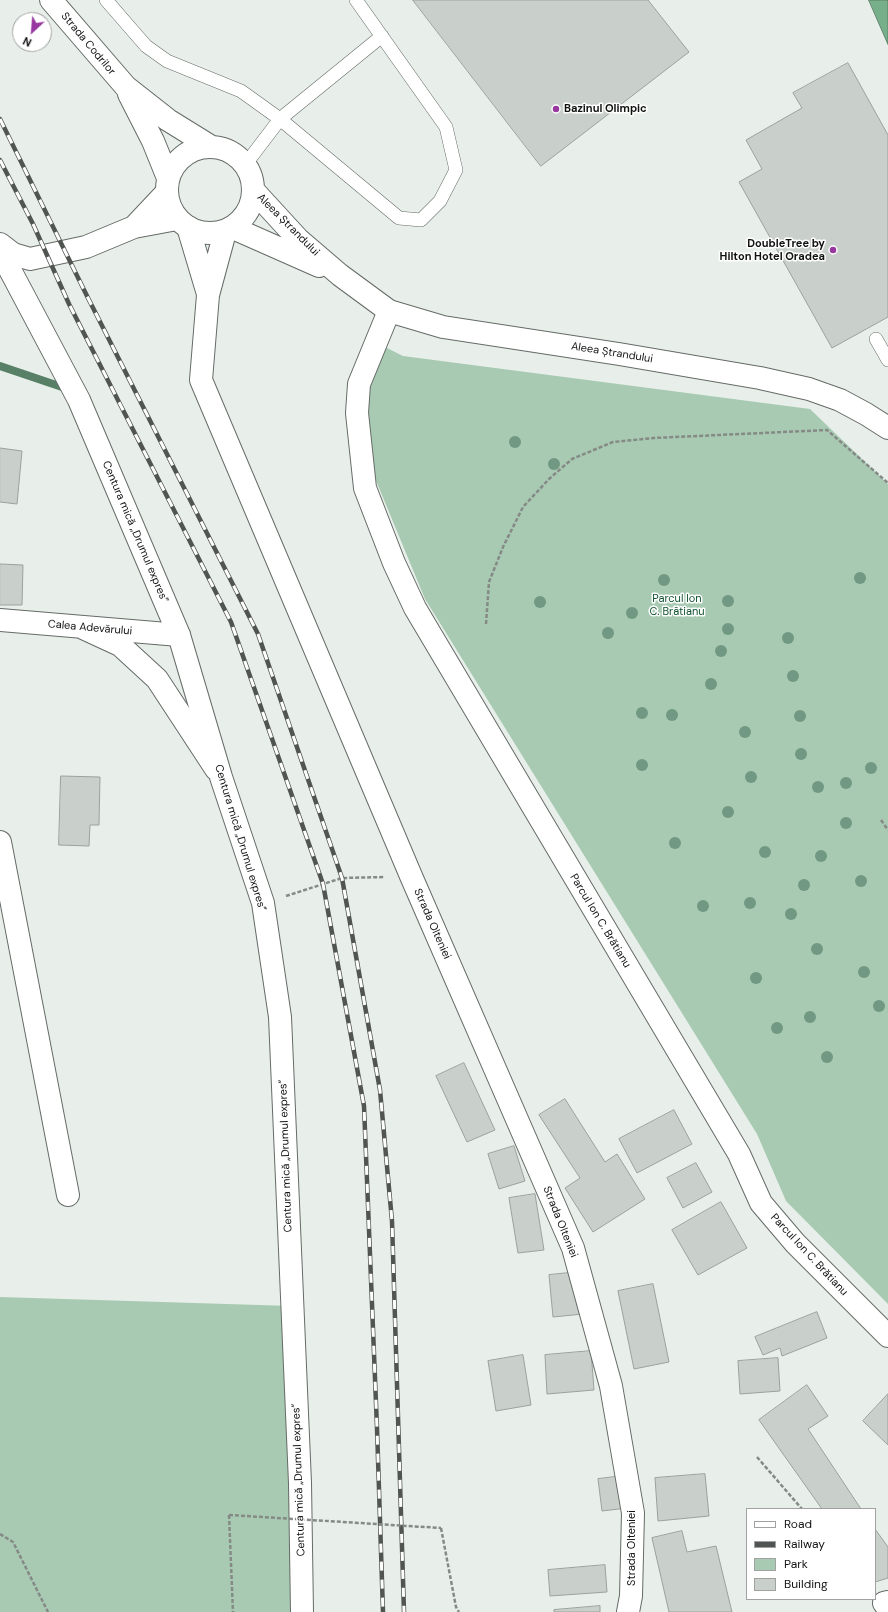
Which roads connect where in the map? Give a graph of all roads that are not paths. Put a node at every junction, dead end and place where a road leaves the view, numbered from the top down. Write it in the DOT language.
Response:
graph roads {
  1 [pos="51,0"];
  2 [pos="106,0"];
  3 [pos="356,0"];
  4 [pos="382,36"];
  5 [pos="126,87"];
  6 [pos="280,119"];
  7 [pos="210,146"];
  8 [pos="245,165"];
  9 [pos="167,185"];
  10 [pos="253,190"];
  11 [pos="183,223"];
  12 [pos="134,227"];
  13 [pos="229,230"];
  14 [pos="0,244"];
  15 [pos="0,251"];
  16 [pos="340,275"];
  17 [pos="208,295"];
  18 [pos="389,312"];
  19 [pos="876,339"];
  20 [pos="888,360"];
  21 [pos="888,428"];
  22 [pos="0,620"];
  23 [pos="81,627"];
  24 [pos="179,635"];
  25 [pos="221,777"];
  26 [pos="0,842"];
  27 [pos="68,1195"];
  28 [pos="888,1336"];
  29 [pos="302,1612"];
  30 [pos="628,1612"];
  1 -- 5 [label="street, Strada Codrilor"];
  2 -- 6 [label="lane"];
  3 -- 4 [label="lane"];
  4 -- 6 [label="lane"];
  4 -- 6 [label="lane"];
  5 -- 7 [label="street, Strada Codrilor"];
  5 -- 9 [label="street, Strada Codrilor"];
  6 -- 8 [label="lane"];
  7 -- 8 [label="street"];
  7 -- 9 [label="street"];
  8 -- 10 [label="street"];
  9 -- 11 [label="street"];
  9 -- 12 [label="street"];
  10 -- 13 [label="street"];
  10 -- 16 [label="street, Aleea Ștrandului"];
  11 -- 12 [label="street"];
  11 -- 13 [label="street"];
  11 -- 17 [label="street"];
  12 -- 14 [label="street"];
  13 -- 16 [label="street, Aleea Ștrandului"];
  13 -- 17 [label="street"];
  15 -- 24 [label="street, Centura mică „Drumul expres”"];
  16 -- 18 [label="street, Aleea Ștrandului"];
  17 -- 30 [label="street, Strada Olteniei"];
  18 -- 21 [label="street, Aleea Ștrandului"];
  18 -- 28 [label="street, Parcul Ion C. Brătianu"];
  19 -- 20 [label="lane"];
  22 -- 23 [label="street, Calea Adevărului"];
  23 -- 24 [label="street, Calea Adevărului"];
  23 -- 25 [label="street"];
  24 -- 25 [label="street, Centura mică „Drumul expres”"];
  25 -- 29 [label="street, Centura mică „Drumul expres”"];
  26 -- 27 [label="street"];
}
